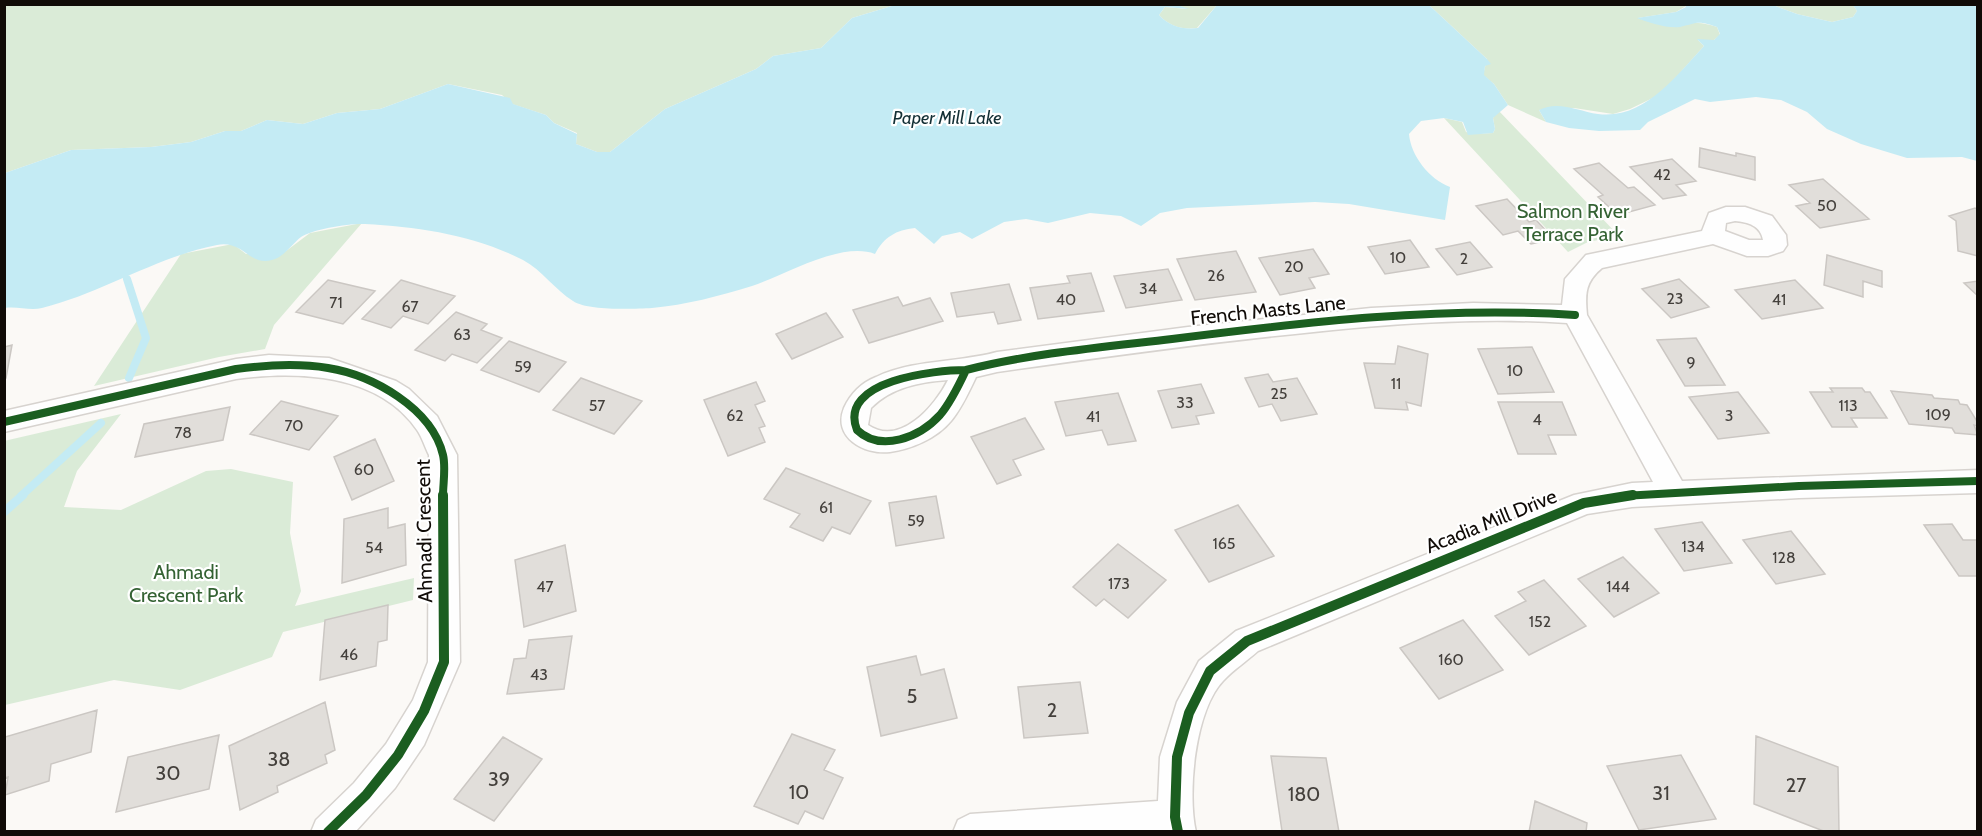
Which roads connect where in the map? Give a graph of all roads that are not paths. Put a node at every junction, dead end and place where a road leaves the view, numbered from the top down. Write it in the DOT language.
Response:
graph roads {
  1 [pos="1714,236"];
  2 [pos="1575,315"];
  3 [pos="966,370"];
  4 [pos="4,422"];
  5 [pos="1977,481"];
  6 [pos="1674,493"];
  7 [pos="1177,824"];
  8 [pos="328,831"];
  9 [pos="970,831"];
  1 -- 2 [label="street"];
  2 -- 3 [label="street, French Masts Lane"];
  2 -- 6 [label="street"];
  4 -- 8 [label="street, Ahmadi Crescent"];
  5 -- 6 [label="street, Acadia Mill Drive"];
  6 -- 7 [label="street, Acadia Mill Drive"];
  7 -- 9 [label="street"];
}
